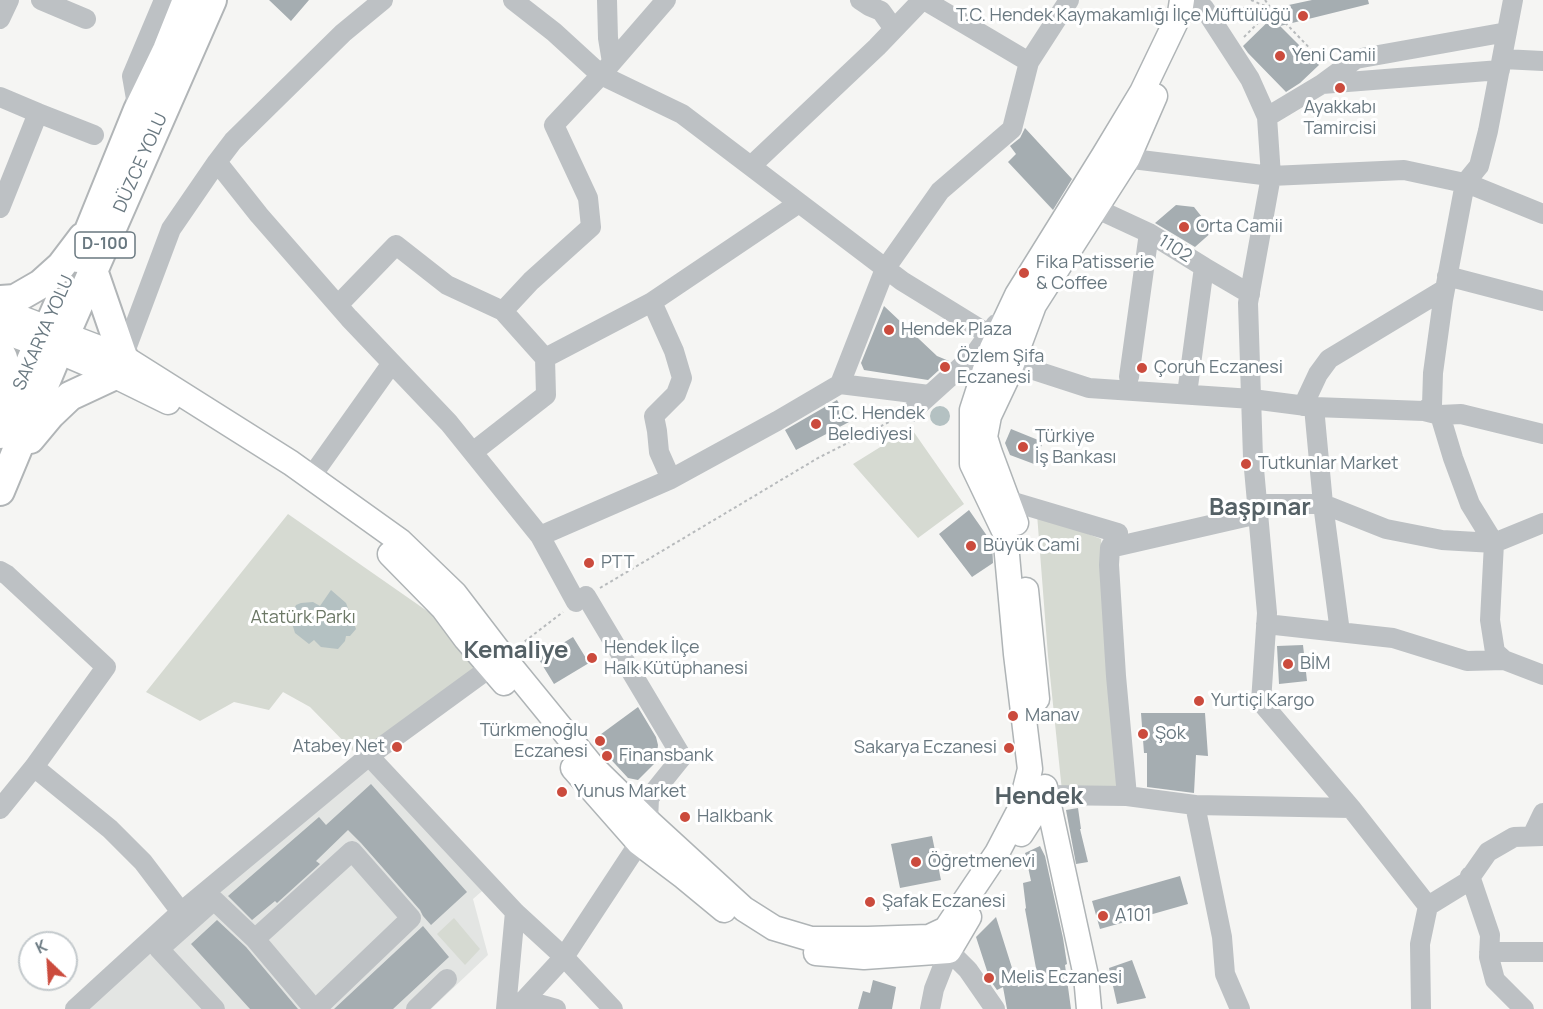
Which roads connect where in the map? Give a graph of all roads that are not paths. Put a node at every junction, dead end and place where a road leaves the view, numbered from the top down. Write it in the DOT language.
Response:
graph roads {
  1 [pos="9,0"];
  2 [pos="41,0"];
  3 [pos="164,0"];
  4 [pos="187,0"];
  5 [pos="212,0"];
  6 [pos="222,0"];
  7 [pos="383,0"];
  8 [pos="513,0"];
  9 [pos="607,0"];
  10 [pos="666,0"];
  11 [pos="860,0"];
  12 [pos="923,0"];
  13 [pos="1070,0"];
  14 [pos="1513,0"];
  15 [pos="1193,4"];
  16 [pos="0,19"];
  17 [pos="86,19"];
  18 [pos="894,29"];
  19 [pos="1507,32"];
  20 [pos="198,33"];
  21 [pos="1543,61"];
  22 [pos="1029,63"];
  23 [pos="1501,65"];
  24 [pos="606,69"];
  25 [pos="1328,79"];
  26 [pos="0,97"];
  27 [pos="138,110"];
  28 [pos="38,113"];
  29 [pos="1267,117"];
  30 [pos="94,135"];
  31 [pos="1116,157"];
  32 [pos="217,162"];
  33 [pos="752,166"];
  34 [pos="1271,176"];
  35 [pos="1465,183"];
  36 [pos="799,203"];
  37 [pos="0,208"];
  38 [pos="1095,208"];
  39 [pos="1543,214"];
  40 [pos="91,226"];
  41 [pos="1149,233"];
  42 [pos="1204,267"];
  43 [pos="885,269"];
  44 [pos="93,270"];
  45 [pos="1446,282"];
  46 [pos="1250,294"];
  47 [pos="1017,295"];
  48 [pos="0,300"];
  49 [pos="1543,301"];
  50 [pos="652,302"];
  51 [pos="338,305"];
  52 [pos="0,310"];
  53 [pos="503,311"];
  54 [pos="0,330"];
  55 [pos="988,334"];
  56 [pos="52,339"];
  57 [pos="0,352"];
  58 [pos="545,358"];
  59 [pos="392,363"];
  60 [pos="1012,363"];
  61 [pos="119,366"];
  62 [pos="1129,377"];
  63 [pos="840,384"];
  64 [pos="1187,394"];
  65 [pos="929,395"];
  66 [pos="1252,399"];
  67 [pos="1308,406"];
  68 [pos="911,412"];
  69 [pos="1432,413"];
  70 [pos="0,420"];
  71 [pos="1542,431"];
  72 [pos="0,434"];
  73 [pos="473,452"];
  74 [pos="13,459"];
  75 [pos="311,477"];
  76 [pos="671,479"];
  77 [pos="0,491"];
  78 [pos="1006,495"];
  79 [pos="1323,504"];
  80 [pos="1258,509"];
  81 [pos="1543,523"];
  82 [pos="540,536"];
  83 [pos="1114,540"];
  84 [pos="1494,543"];
  85 [pos="0,571"];
  86 [pos="1266,624"];
  87 [pos="1340,632"];
  88 [pos="1504,660"];
  89 [pos="498,663"];
  90 [pos="1543,675"];
  91 [pos="369,756"];
  92 [pos="34,767"];
  93 [pos="1030,769"];
  94 [pos="1046,795"];
  95 [pos="1127,796"];
  96 [pos="1195,806"];
  97 [pos="1352,808"];
  98 [pos="0,809"];
  99 [pos="1543,813"];
  100 [pos="648,821"];
  101 [pos="1537,836"];
  102 [pos="639,843"];
  103 [pos="1470,876"];
  104 [pos="1428,906"];
  105 [pos="182,912"];
  106 [pos="515,912"];
  107 [pos="929,937"];
  108 [pos="255,939"];
  109 [pos="949,951"];
  110 [pos="1489,952"];
  111 [pos="1543,952"];
  112 [pos="564,957"];
  113 [pos="447,979"];
  114 [pos="520,1005"];
  115 [pos="75,1009"];
  116 [pos="215,1009"];
  117 [pos="315,1009"];
  118 [pos="416,1009"];
  119 [pos="506,1009"];
  120 [pos="556,1009"];
  121 [pos="612,1009"];
  122 [pos="930,1009"];
  123 [pos="995,1009"];
  124 [pos="1089,1009"];
  125 [pos="1240,1009"];
  126 [pos="1421,1009"];
  127 [pos="1524,1009"];
  1 -- 16 [label="street"];
  2 -- 17 [label="street"];
  3 -- 27 [label="street"];
  4 -- 27 [label="highway, SAKARYA YOLU / D-100"];
  5 -- 20 [label="highway, DÜZCE YOLU / D-100"];
  6 -- 20 [label="highway"];
  7 -- 32 [label="street"];
  8 -- 24 [label="street"];
  9 -- 24 [label="street"];
  10 -- 24 [label="street"];
  11 -- 18 [label="street"];
  12 -- 18 [label="street"];
  12 -- 22 [label="street"];
  13 -- 22 [label="street"];
  14 -- 19 [label="street"];
  15 -- 29 [label="street"];
  15 -- 31 [label="main road"];
  18 -- 33 [label="street"];
  19 -- 23 [label="street"];
  19 -- 25 [label="street"];
  20 -- 44 [label="highway, DÜZCE YOLU / D-100"];
  21 -- 23 [label="street"];
  22 -- 43 [label="street"];
  23 -- 25 [label="street"];
  23 -- 35 [label="street"];
  24 -- 33 [label="street"];
  24 -- 53 [label="street"];
  25 -- 29 [label="street"];
  26 -- 28 [label="street"];
  27 -- 40 [label="highway, SAKARYA YOLU / D-100"];
  28 -- 30 [label="street"];
  28 -- 37 [label="street"];
  29 -- 34 [label="street"];
  31 -- 34 [label="street"];
  31 -- 38 [label="main road"];
  31 -- 47 [label="main road"];
  32 -- 51 [label="street"];
  32 -- 61 [label="street"];
  33 -- 36 [label="street"];
  34 -- 35 [label="street"];
  34 -- 46 [label="street"];
  35 -- 39 [label="street"];
  35 -- 45 [label="street"];
  36 -- 43 [label="street"];
  36 -- 50 [label="street"];
  38 -- 41 [label="street, 1102"];
  38 -- 60 [label="main road"];
  40 -- 48 [label="highway"];
  40 -- 56 [label="highway, SAKARYA YOLU / D-100"];
  41 -- 42 [label="street, 1102"];
  41 -- 62 [label="street"];
  42 -- 46 [label="street"];
  42 -- 64 [label="street, 1102"];
  43 -- 55 [label="street"];
  43 -- 63 [label="street"];
  44 -- 56 [label="highway, DÜZCE YOLU / D-100"];
  44 -- 61 [label="highway"];
  45 -- 49 [label="street"];
  45 -- 67 [label="street"];
  45 -- 69 [label="street"];
  46 -- 66 [label="street"];
  47 -- 55 [label="street"];
  47 -- 93 [label="main road"];
  50 -- 58 [label="street"];
  50 -- 76 [label="street"];
  51 -- 53 [label="street"];
  51 -- 59 [label="street"];
  52 -- 56 [label="main road"];
  53 -- 58 [label="street"];
  54 -- 56 [label="main road"];
  55 -- 65 [label="street"];
  56 -- 61 [label="main road"];
  56 -- 72 [label="highway, SAKARYA YOLU / D-100"];
  56 -- 74 [label="highway, DÜZCE YOLU / D-100"];
  57 -- 70 [label="highway"];
  58 -- 73 [label="street"];
  59 -- 73 [label="street"];
  59 -- 75 [label="street"];
  60 -- 64 [label="street"];
  60 -- 78 [label="main road"];
  61 -- 74 [label="highway"];
  61 -- 75 [label="main road"];
  61 -- 89 [label="main road"];
  63 -- 65 [label="street"];
  63 -- 76 [label="street"];
  64 -- 66 [label="street"];
  65 -- 68 [label="street"];
  66 -- 67 [label="street"];
  66 -- 80 [label="street"];
  67 -- 69 [label="street"];
  67 -- 79 [label="street"];
  69 -- 71 [label="street"];
  69 -- 84 [label="street"];
  73 -- 82 [label="street"];
  74 -- 77 [label="highway, DÜZCE YOLU / D-100"];
  75 -- 89 [label="main road"];
  76 -- 82 [label="street"];
  78 -- 83 [label="street"];
  78 -- 94 [label="main road"];
  79 -- 80 [label="street"];
  79 -- 84 [label="street"];
  79 -- 87 [label="street"];
  80 -- 83 [label="street"];
  80 -- 86 [label="street"];
  81 -- 84 [label="street"];
  82 -- 100 [label="street"];
  83 -- 95 [label="street"];
  84 -- 88 [label="street"];
  85 -- 92 [label="street"];
  86 -- 87 [label="street"];
  86 -- 97 [label="street"];
  87 -- 88 [label="street"];
  88 -- 90 [label="street"];
  89 -- 91 [label="street"];
  89 -- 100 [label="main road"];
  89 -- 102 [label="main road"];
  91 -- 105 [label="street"];
  91 -- 106 [label="street"];
  92 -- 98 [label="street"];
  92 -- 105 [label="street"];
  93 -- 94 [label="main road"];
  93 -- 107 [label="main road"];
  94 -- 95 [label="street"];
  94 -- 109 [label="main road"];
  94 -- 124 [label="main road"];
  95 -- 96 [label="street"];
  96 -- 97 [label="street"];
  96 -- 125 [label="street"];
  97 -- 104 [label="street"];
  99 -- 101 [label="street"];
  100 -- 102 [label="street"];
  100 -- 107 [label="main road"];
  101 -- 103 [label="street"];
  102 -- 109 [label="main road"];
  102 -- 112 [label="street"];
  103 -- 104 [label="street"];
  103 -- 110 [label="street"];
  104 -- 126 [label="street"];
  105 -- 115 [label="street"];
  106 -- 112 [label="street"];
  106 -- 119 [label="street"];
  107 -- 109 [label="street"];
  108 -- 116 [label="street"];
  108 -- 117 [label="street"];
  108 -- 117 [label="street"];
  109 -- 122 [label="street"];
  109 -- 123 [label="street"];
  110 -- 111 [label="street"];
  110 -- 127 [label="street"];
  112 -- 114 [label="street"];
  112 -- 121 [label="street"];
  113 -- 118 [label="street"];
  114 -- 120 [label="street"];
}
